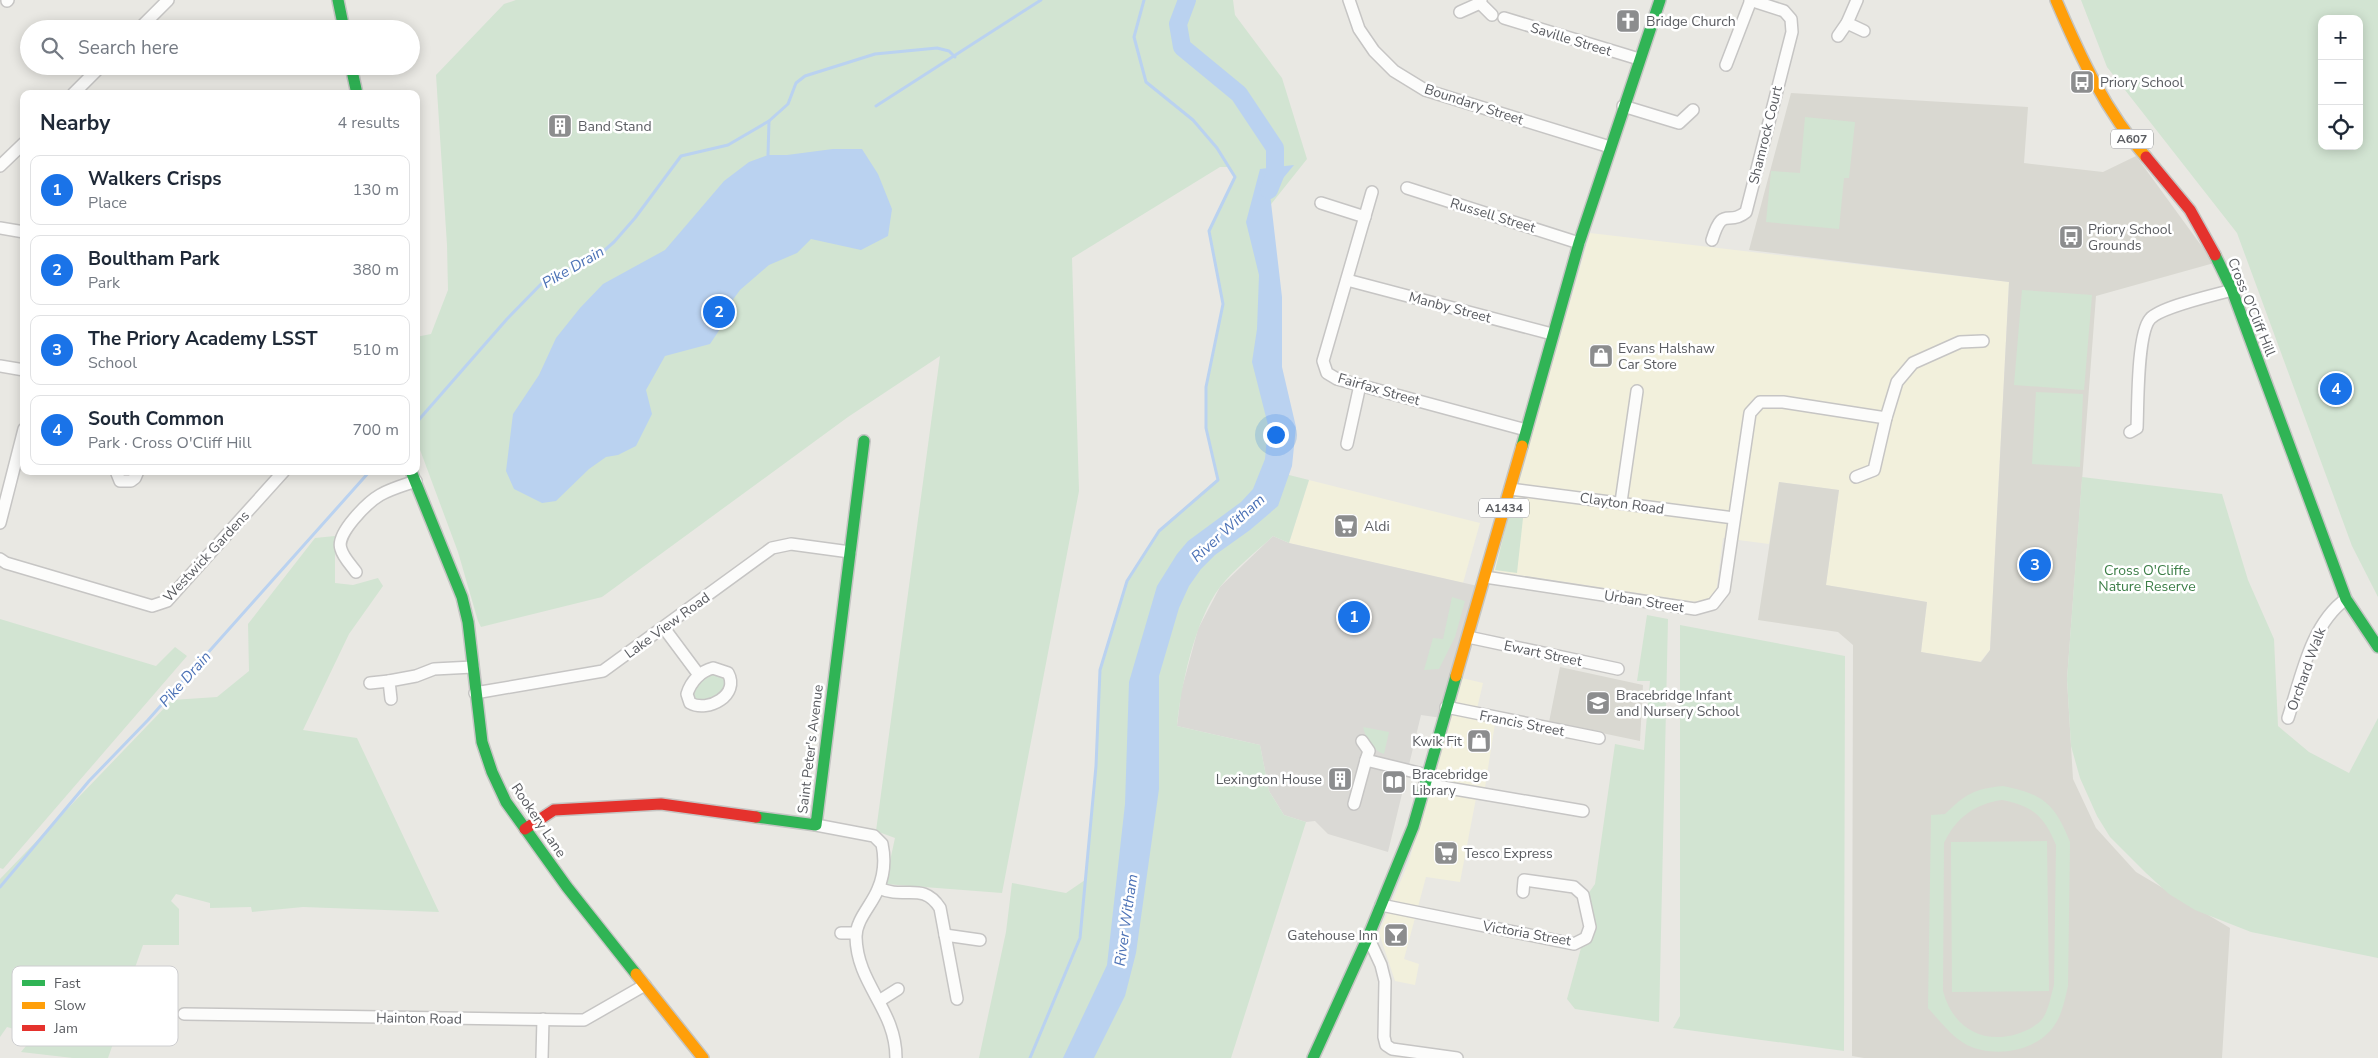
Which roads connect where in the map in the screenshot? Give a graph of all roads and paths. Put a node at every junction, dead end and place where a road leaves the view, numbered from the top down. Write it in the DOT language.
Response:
graph roads {
  1 [pos="168,0"];
  2 [pos="338,0"];
  3 [pos="1349,0"];
  4 [pos="1660,0"];
  5 [pos="1750,0"];
  6 [pos="1856,0"];
  7 [pos="2056,0"];
  8 [pos="1481,2"];
  9 [pos="1460,12"];
  10 [pos="1492,15"];
  11 [pos="1504,18"];
  12 [pos="148,20"];
  13 [pos="342,20"];
  14 [pos="1847,24"];
  15 [pos="1864,31"];
  16 [pos="1838,36"];
  17 [pos="1639,59"];
  18 [pos="1726,65"];
  19 [pos="92,75"];
  20 [pos="353,75"];
  21 [pos="77,90"];
  22 [pos="355,90"];
  23 [pos="1624,106"];
  24 [pos="1693,110"];
  25 [pos="1679,123"];
  26 [pos="1676,135"];
  27 [pos="20,147"];
  28 [pos="1610,147"];
  29 [pos="0,166"];
  30 [pos="1407,188"];
  31 [pos="1372,192"];
  32 [pos="1321,203"];
  33 [pos="1364,218"];
  34 [pos="0,228"];
  35 [pos="20,231"];
  36 [pos="1712,240"];
  37 [pos="1579,243"];
  38 [pos="1347,280"];
  39 [pos="2232,290"];
  40 [pos="1552,334"];
  41 [pos="1983,341"];
  42 [pos="0,366"];
  43 [pos="20,369"];
  44 [pos="1360,385"];
  45 [pos="1637,390"];
  46 [pos="1886,418"];
  47 [pos="1526,430"];
  48 [pos="2130,432"];
  49 [pos="864,441"];
  50 [pos="1347,444"];
  51 [pos="20,445"];
  52 [pos="118,475"];
  53 [pos="136,475"];
  54 [pos="280,475"];
  55 [pos="414,476"];
  56 [pos="1856,477"];
  57 [pos="1510,489"];
  58 [pos="1621,502"];
  59 [pos="1734,518"];
  60 [pos="0,523"];
  61 [pos="850,552"];
  62 [pos="0,559"];
  63 [pos="356,572"];
  64 [pos="1485,577"];
  65 [pos="2346,600"];
  66 [pos="664,628"];
  67 [pos="1468,637"];
  68 [pos="2378,647"];
  69 [pos="473,666"];
  70 [pos="1618,669"];
  71 [pos="699,675"];
  72 [pos="389,681"];
  73 [pos="370,683"];
  74 [pos="475,693"];
  75 [pos="391,699"];
  76 [pos="1446,707"];
  77 [pos="2288,718"];
  78 [pos="1599,738"];
  79 [pos="1362,741"];
  80 [pos="1366,760"];
  81 [pos="1426,779"];
  82 [pos="1354,804"];
  83 [pos="1583,811"];
  84 [pos="816,825"];
  85 [pos="525,829"];
  86 [pos="879,888"];
  87 [pos="1523,892"];
  88 [pos="1381,905"];
  89 [pos="841,933"];
  90 [pos="856,933"];
  91 [pos="945,936"];
  92 [pos="1368,937"];
  93 [pos="980,940"];
  94 [pos="645,986"];
  95 [pos="898,989"];
  96 [pos="957,999"];
  97 [pos="880,1001"];
  98 [pos="184,1014"];
  99 [pos="543,1019"];
  100 [pos="542,1058"];
  101 [pos="703,1058"];
  102 [pos="896,1058"];
  103 [pos="1313,1058"];
  104 [pos="1455,1058"];
  1 -- 12 [label="street"];
  2 -- 13 [label="main road"];
  3 -- 28 [label="street, Boundary Street"];
  4 -- 17 [label="main road, A1434"];
  5 -- 18 [label="street"];
  5 -- 36 [label="street, Shamrock Court"];
  6 -- 14 [label="street"];
  7 -- 39 [label="main road, Cross O'Cliff Hill / A607"];
  8 -- 9 [label="street"];
  8 -- 10 [label="street"];
  11 -- 17 [label="street, Saville Street"];
  14 -- 15 [label="street"];
  14 -- 16 [label="street"];
  17 -- 23 [label="main road, A1434"];
  19 -- 21 [label="street"];
  20 -- 22 [label="main road"];
  23 -- 25 [label="street"];
  23 -- 28 [label="main road, A1434"];
  24 -- 25 [label="street"];
  25 -- 26 [label="street"];
  27 -- 29 [label="street"];
  28 -- 37 [label="main road, A1434"];
  30 -- 37 [label="street, Russell Street"];
  31 -- 33 [label="street, Fairfax Street"];
  32 -- 33 [label="street"];
  33 -- 38 [label="street, Fairfax Street"];
  34 -- 35 [label="street"];
  37 -- 40 [label="main road, A1434"];
  38 -- 40 [label="street, Manby Street"];
  38 -- 44 [label="street, Fairfax Street"];
  39 -- 48 [label="street"];
  39 -- 65 [label="main road, Cross O'Cliff Hill / A607"];
  40 -- 47 [label="main road, A1434"];
  41 -- 46 [label="street"];
  42 -- 43 [label="street"];
  44 -- 47 [label="street, Fairfax Street"];
  44 -- 50 [label="street"];
  45 -- 58 [label="street"];
  46 -- 56 [label="street"];
  46 -- 59 [label="street, Urban Street"];
  47 -- 57 [label="main road, A1434"];
  49 -- 61 [label="main road, Saint Peter's Avenue"];
  51 -- 60 [label="street"];
  52 -- 53 [label="street"];
  54 -- 62 [label="street, Westwick Gardens"];
  55 -- 63 [label="street"];
  55 -- 69 [label="main road, Rookery Lane"];
  57 -- 58 [label="street, Clayton Road"];
  57 -- 64 [label="main road, A1434"];
  58 -- 59 [label="street, Clayton Road"];
  59 -- 64 [label="street, Urban Street"];
  61 -- 66 [label="street, Lake View Road"];
  61 -- 84 [label="main road, Saint Peter's Avenue"];
  64 -- 67 [label="main road, A1434"];
  65 -- 68 [label="main road, Cross O'Cliff Hill / A607"];
  65 -- 77 [label="street, Orchard Walk"];
  66 -- 71 [label="street"];
  66 -- 74 [label="street, Lake View Road"];
  67 -- 70 [label="street, Ewart Street"];
  67 -- 76 [label="main road, A1434"];
  69 -- 72 [label="street"];
  69 -- 74 [label="main road, Rookery Lane"];
  72 -- 73 [label="street"];
  72 -- 75 [label="street"];
  74 -- 85 [label="main road, Rookery Lane"];
  76 -- 78 [label="street, Francis Street"];
  76 -- 81 [label="main road, A1434"];
  79 -- 80 [label="street"];
  80 -- 81 [label="street"];
  80 -- 82 [label="street"];
  81 -- 83 [label="street"];
  81 -- 88 [label="main road, A1434"];
  84 -- 85 [label="main road, Saint Peter's Avenue"];
  84 -- 86 [label="street"];
  85 -- 94 [label="main road, Rookery Lane"];
  86 -- 90 [label="street"];
  86 -- 91 [label="street"];
  87 -- 88 [label="street, Victoria Street"];
  88 -- 92 [label="main road, A1434"];
  89 -- 90 [label="street"];
  90 -- 97 [label="street"];
  91 -- 93 [label="street"];
  91 -- 96 [label="street"];
  92 -- 103 [label="main road, A1434"];
  92 -- 104 [label="street"];
  94 -- 99 [label="street, Hainton Road"];
  94 -- 101 [label="main road, Rookery Lane"];
  95 -- 97 [label="street"];
  97 -- 102 [label="street"];
  98 -- 99 [label="street, Hainton Road"];
  99 -- 100 [label="street"];
}
